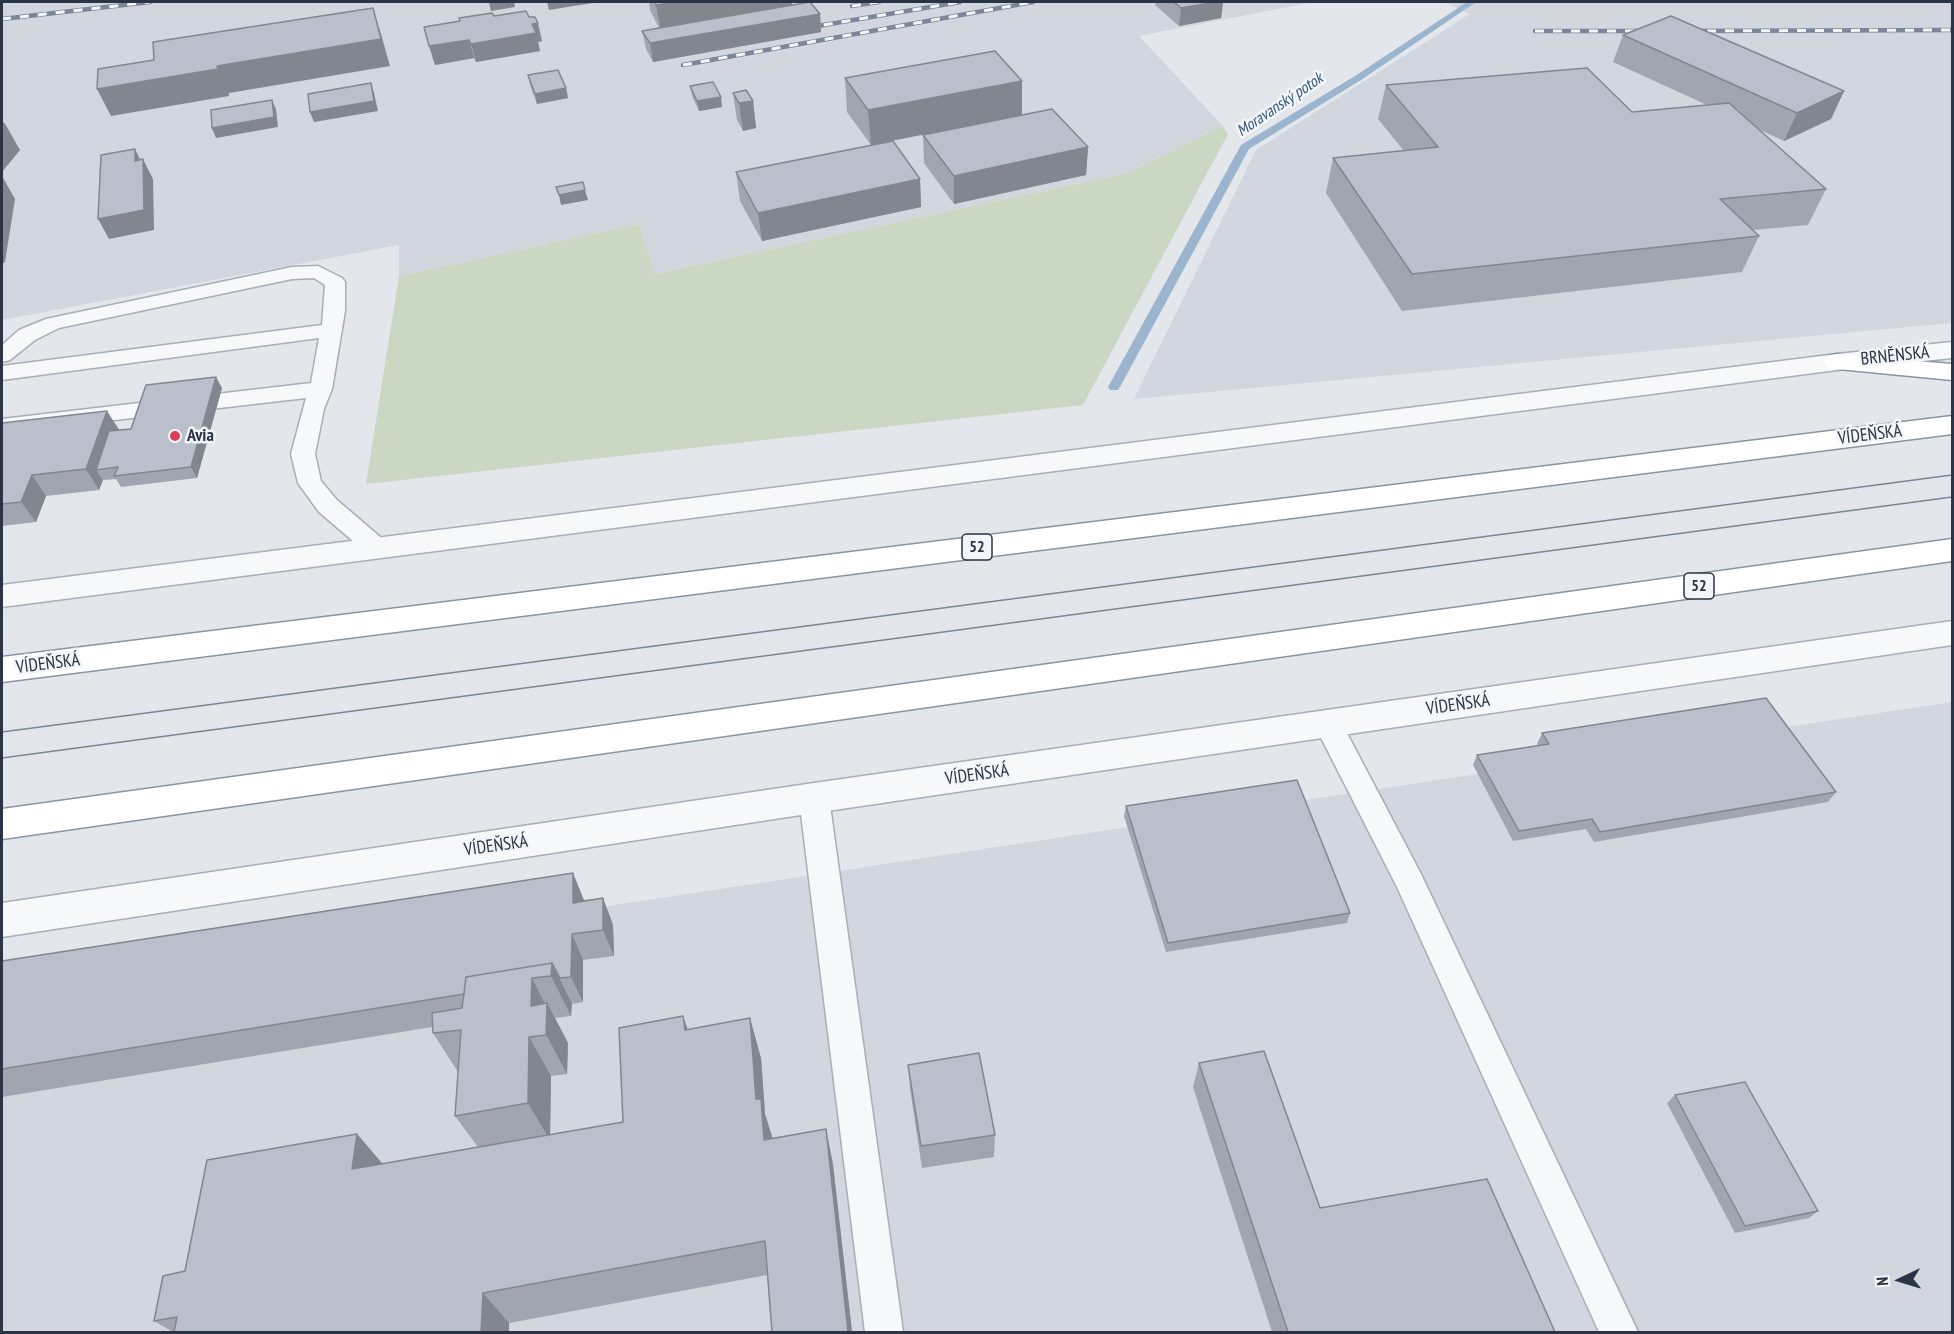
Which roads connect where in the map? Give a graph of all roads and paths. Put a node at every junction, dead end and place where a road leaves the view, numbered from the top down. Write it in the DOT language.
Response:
graph roads {
  1 [pos="332,330"];
  2 [pos="1953,350"];
  3 [pos="2,355"];
  4 [pos="1836,362"];
  5 [pos="1953,372"];
  6 [pos="2,373"];
  7 [pos="321,389"];
  8 [pos="1953,425"];
  9 [pos="2,426"];
  10 [pos="376,548"];
  11 [pos="1953,550"];
  12 [pos="2,596"];
  13 [pos="1953,633"];
  14 [pos="2,670"];
  15 [pos="1328,724"];
  16 [pos="814,798"];
  17 [pos="2,824"];
  18 [pos="2,920"];
  19 [pos="884,1332"];
  20 [pos="1619,1332"];
  1 -- 3 [label="lane"];
  1 -- 6 [label="lane"];
  1 -- 7 [label="lane"];
  2 -- 4 [label="street, BRNĚNSKÁ"];
  4 -- 5 [label="highway"];
  4 -- 10 [label="street"];
  7 -- 9 [label="lane"];
  7 -- 10 [label="lane"];
  8 -- 14 [label="highway, VÍDEŇSKÁ / 52"];
  10 -- 12 [label="street"];
  11 -- 17 [label="highway, 52"];
  13 -- 15 [label="street, VÍDEŇSKÁ"];
  15 -- 16 [label="street, VÍDEŇSKÁ"];
  15 -- 20 [label="lane"];
  16 -- 18 [label="street, VÍDEŇSKÁ"];
  16 -- 19 [label="lane"];
}
